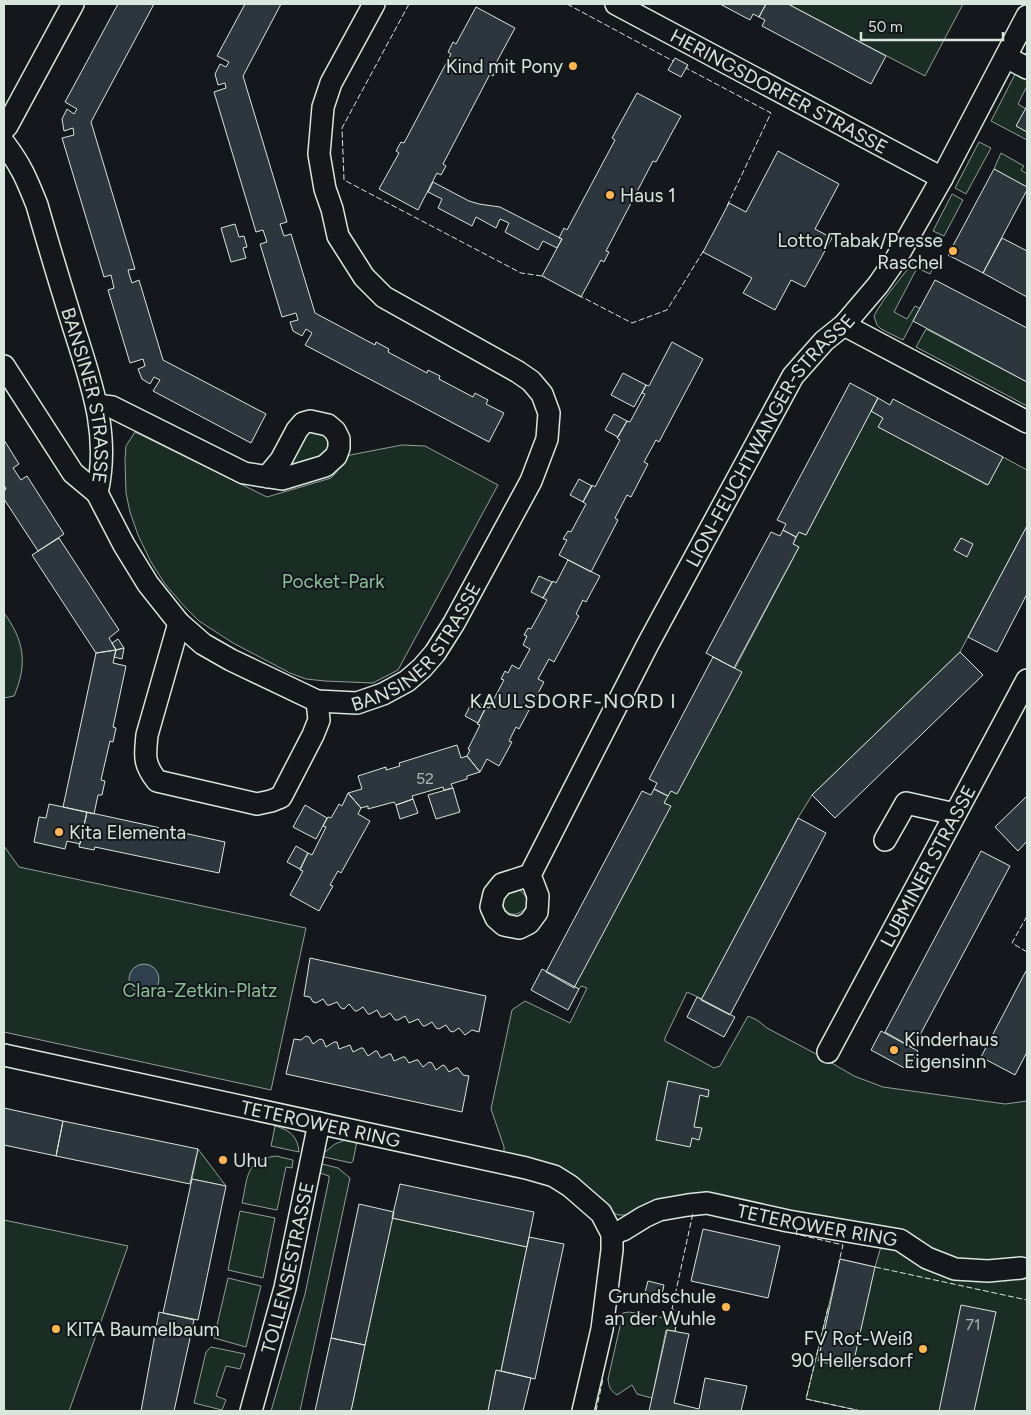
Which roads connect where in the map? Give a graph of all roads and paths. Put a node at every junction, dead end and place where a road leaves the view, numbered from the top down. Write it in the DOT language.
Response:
graph roads {
  1 [pos="73,4"];
  2 [pos="374,4"];
  3 [pos="616,4"];
  4 [pos="1025,25"];
  5 [pos="1006,57"];
  6 [pos="1027,68"];
  7 [pos="4,129"];
  8 [pos="6,151"];
  9 [pos="942,178"];
  10 [pos="844,325"];
  11 [pos="4,366"];
  12 [pos="96,405"];
  13 [pos="1027,422"];
  14 [pos="268,477"];
  15 [pos="97,493"];
  16 [pos="179,623"];
  17 [pos="1027,680"];
  18 [pos="317,701"];
  19 [pos="955,814"];
  20 [pos="885,840"];
  21 [pos="530,875"];
  22 [pos="828,1052"];
  23 [pos="4,1055"];
  24 [pos="319,1123"];
  25 [pos="612,1234"];
  26 [pos="1022,1268"];
  27 [pos="251,1411"];
  28 [pos="583,1411"];
  1 -- 7 [label="street"];
  2 -- 18 [label="street, BANSINER STRASSE"];
  3 -- 9 [label="street, HERINGSDORFER STRASSE"];
  4 -- 5 [label="street, LION-FEUCHTWANGER-STRASSE"];
  5 -- 6 [label="street"];
  5 -- 9 [label="street, LION-FEUCHTWANGER-STRASSE"];
  8 -- 12 [label="street, BANSINER STRASSE"];
  9 -- 10 [label="street, LION-FEUCHTWANGER-STRASSE"];
  10 -- 13 [label="street"];
  10 -- 21 [label="street, LION-FEUCHTWANGER-STRASSE"];
  11 -- 15 [label="street"];
  12 -- 14 [label="street"];
  12 -- 15 [label="street, BANSINER STRASSE"];
  15 -- 16 [label="street, BANSINER STRASSE"];
  16 -- 18 [label="street, BANSINER STRASSE"];
  16 -- 18 [label="street"];
  17 -- 19 [label="street, LUBMINER STRASSE"];
  19 -- 20 [label="street"];
  19 -- 22 [label="street, LUBMINER STRASSE"];
  23 -- 24 [label="street, TETEROWER RING"];
  24 -- 25 [label="street, TETEROWER RING"];
  24 -- 27 [label="street, TOLLENSESTRASSE"];
  25 -- 26 [label="street, TETEROWER RING"];
  25 -- 28 [label="street"];
}
